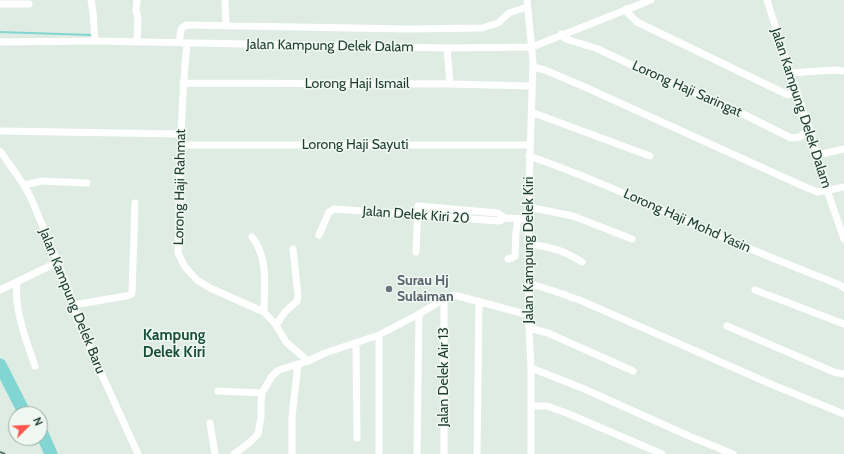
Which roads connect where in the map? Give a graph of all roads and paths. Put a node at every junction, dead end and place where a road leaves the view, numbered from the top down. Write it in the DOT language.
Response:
graph roads {
  1 [pos="91,0"];
  2 [pos="137,0"];
  3 [pos="225,0"];
  4 [pos="651,0"];
  5 [pos="767,0"];
  6 [pos="527,3"];
  7 [pos="0,4"];
  8 [pos="29,4"];
  9 [pos="626,9"];
  10 [pos="226,26"];
  11 [pos="561,34"];
  12 [pos="95,37"];
  13 [pos="182,40"];
  14 [pos="0,42"];
  15 [pos="136,42"];
  16 [pos="532,47"];
  17 [pos="447,48"];
  18 [pos="532,67"];
  19 [pos="844,71"];
  20 [pos="790,73"];
  21 [pos="183,83"];
  22 [pos="450,84"];
  23 [pos="532,86"];
  24 [pos="797,92"];
  25 [pos="531,112"];
  26 [pos="809,128"];
  27 [pos="0,131"];
  28 [pos="180,134"];
  29 [pos="181,145"];
  30 [pos="530,145"];
  31 [pos="844,149"];
  32 [pos="0,151"];
  33 [pos="818,155"];
  34 [pos="530,156"];
  35 [pos="650,156"];
  36 [pos="87,183"];
  37 [pos="24,185"];
  38 [pos="844,187"];
  39 [pos="827,190"];
  40 [pos="135,203"];
  41 [pos="528,207"];
  42 [pos="418,215"];
  43 [pos="505,218"];
  44 [pos="841,218"];
  45 [pos="518,219"];
  46 [pos="528,219"];
  47 [pos="319,235"];
  48 [pos="252,237"];
  49 [pos="632,239"];
  50 [pos="844,240"];
  51 [pos="529,244"];
  52 [pos="293,249"];
  53 [pos="416,252"];
  54 [pos="508,259"];
  55 [pos="58,262"];
  56 [pos="582,262"];
  57 [pos="17,282"];
  58 [pos="528,284"];
  59 [pos="844,288"];
  60 [pos="0,290"];
  61 [pos="755,290"];
  62 [pos="444,299"];
  63 [pos="479,301"];
  64 [pos="73,306"];
  65 [pos="264,312"];
  66 [pos="419,314"];
  67 [pos="529,315"];
  68 [pos="276,324"];
  69 [pos="844,324"];
  70 [pos="728,326"];
  71 [pos="529,328"];
  72 [pos="379,335"];
  73 [pos="356,343"];
  74 [pos="308,361"];
  75 [pos="298,364"];
  76 [pos="35,366"];
  77 [pos="531,368"];
  78 [pos="633,371"];
  79 [pos="844,374"];
  80 [pos="218,391"];
  81 [pos="262,393"];
  82 [pos="531,406"];
  83 [pos="844,414"];
  84 [pos="210,423"];
  85 [pos="357,438"];
  86 [pos="236,453"];
  87 [pos="138,454"];
  88 [pos="215,454"];
  89 [pos="292,454"];
  90 [pos="379,454"];
  91 [pos="418,454"];
  92 [pos="444,454"];
  93 [pos="477,454"];
  94 [pos="531,454"];
  95 [pos="662,454"];
  96 [pos="733,454"];
  1 -- 12 [label="street"];
  2 -- 15 [label="street"];
  3 -- 10 [label="street"];
  4 -- 9 [label="street, Jalan Kampung Delek Dalam"];
  5 -- 20 [label="street, Jalan Kampung Delek Dalam"];
  6 -- 10 [label="street"];
  6 -- 16 [label="street, Jalan Kampung Delek Kiri"];
  7 -- 8 [label="street"];
  9 -- 11 [label="street, Jalan Kampung Delek Dalam"];
  9 -- 24 [label="street"];
  10 -- 13 [label="street"];
  11 -- 16 [label="street, Jalan Kampung Delek Dalam"];
  11 -- 26 [label="street, Lorong Haji Saringat"];
  12 -- 14 [label="street, Jalan Kampung Delek Dalam"];
  12 -- 15 [label="street, Jalan Kampung Delek Dalam"];
  13 -- 15 [label="street, Jalan Kampung Delek Dalam"];
  13 -- 17 [label="street, Jalan Kampung Delek Dalam"];
  13 -- 21 [label="street, Lorong Haji Rahmat"];
  16 -- 17 [label="street, Jalan Kampung Delek Dalam"];
  16 -- 18 [label="street, Jalan Kampung Delek Kiri"];
  17 -- 22 [label="street"];
  18 -- 23 [label="street, Jalan Kampung Delek Kiri"];
  18 -- 39 [label="street"];
  19 -- 20 [label="street"];
  20 -- 24 [label="street, Jalan Kampung Delek Dalam"];
  21 -- 22 [label="street, Lorong Haji Ismail"];
  21 -- 28 [label="street, Lorong Haji Rahmat"];
  22 -- 23 [label="street, Lorong Haji Ismail"];
  23 -- 25 [label="street, Jalan Kampung Delek Kiri"];
  24 -- 26 [label="street, Jalan Kampung Delek Dalam"];
  25 -- 30 [label="street, Jalan Kampung Delek Kiri"];
  25 -- 35 [label="street"];
  26 -- 33 [label="street, Jalan Kampung Delek Dalam"];
  27 -- 28 [label="street"];
  28 -- 29 [label="street, Lorong Haji Rahmat"];
  29 -- 30 [label="street, Lorong Haji Sayuti"];
  29 -- 65 [label="street, Lorong Haji Rahmat"];
  30 -- 34 [label="street, Jalan Kampung Delek Kiri"];
  31 -- 33 [label="street"];
  32 -- 37 [label="street, Jalan Kampung Delek Baru"];
  33 -- 39 [label="street, Jalan Kampung Delek Dalam"];
  34 -- 41 [label="street, Jalan Kampung Delek Kiri"];
  34 -- 59 [label="street, Lorong Haji Mohd Yasin"];
  36 -- 37 [label="street"];
  37 -- 55 [label="street, Jalan Kampung Delek Baru"];
  38 -- 39 [label="street"];
  39 -- 44 [label="street, Jalan Kampung Delek Dalam"];
  40 -- 64 [label="street"];
  41 -- 46 [label="street, Jalan Kampung Delek Kiri"];
  41 -- 49 [label="street"];
  42 -- 43 [label="street, Jalan Delek Kiri 20"];
  42 -- 43 [label="street, Jalan Delek Kiri 20"];
  42 -- 47 [label="street, Jalan Delek Kiri 20"];
  42 -- 53 [label="street"];
  43 -- 45 [label="street, Jalan Delek Kiri 20"];
  44 -- 50 [label="street, Jalan Kampung Delek Dalam"];
  45 -- 46 [label="street, Jalan Delek Kiri 20"];
  45 -- 54 [label="street"];
  46 -- 51 [label="street, Jalan Kampung Delek Kiri"];
  48 -- 65 [label="street"];
  51 -- 56 [label="street"];
  51 -- 58 [label="street, Jalan Kampung Delek Kiri"];
  52 -- 68 [label="street"];
  55 -- 57 [label="street"];
  55 -- 64 [label="street, Jalan Kampung Delek Baru"];
  57 -- 60 [label="street"];
  57 -- 76 [label="street"];
  58 -- 67 [label="street, Jalan Kampung Delek Kiri"];
  58 -- 83 [label="street"];
  61 -- 69 [label="street"];
  62 -- 63 [label="street"];
  62 -- 66 [label="street"];
  62 -- 92 [label="street, Jalan Delek Air 13"];
  63 -- 67 [label="street"];
  63 -- 93 [label="street"];
  64 -- 87 [label="street, Jalan Kampung Delek Baru"];
  65 -- 68 [label="street, Lorong Haji Rahmat"];
  66 -- 72 [label="street"];
  66 -- 91 [label="street"];
  67 -- 71 [label="street, Jalan Kampung Delek Kiri"];
  68 -- 74 [label="street, Lorong Haji Rahmat"];
  70 -- 79 [label="street"];
  71 -- 77 [label="street, Jalan Kampung Delek Kiri"];
  71 -- 78 [label="street"];
  72 -- 73 [label="street"];
  72 -- 90 [label="street"];
  73 -- 74 [label="street"];
  73 -- 85 [label="street"];
  74 -- 75 [label="street"];
  75 -- 81 [label="street"];
  75 -- 89 [label="street"];
  77 -- 82 [label="street, Jalan Kampung Delek Kiri"];
  77 -- 96 [label="street"];
  80 -- 81 [label="street"];
  81 -- 86 [label="street"];
  82 -- 94 [label="street, Jalan Kampung Delek Kiri"];
  82 -- 95 [label="street"];
  84 -- 88 [label="street"];
}
